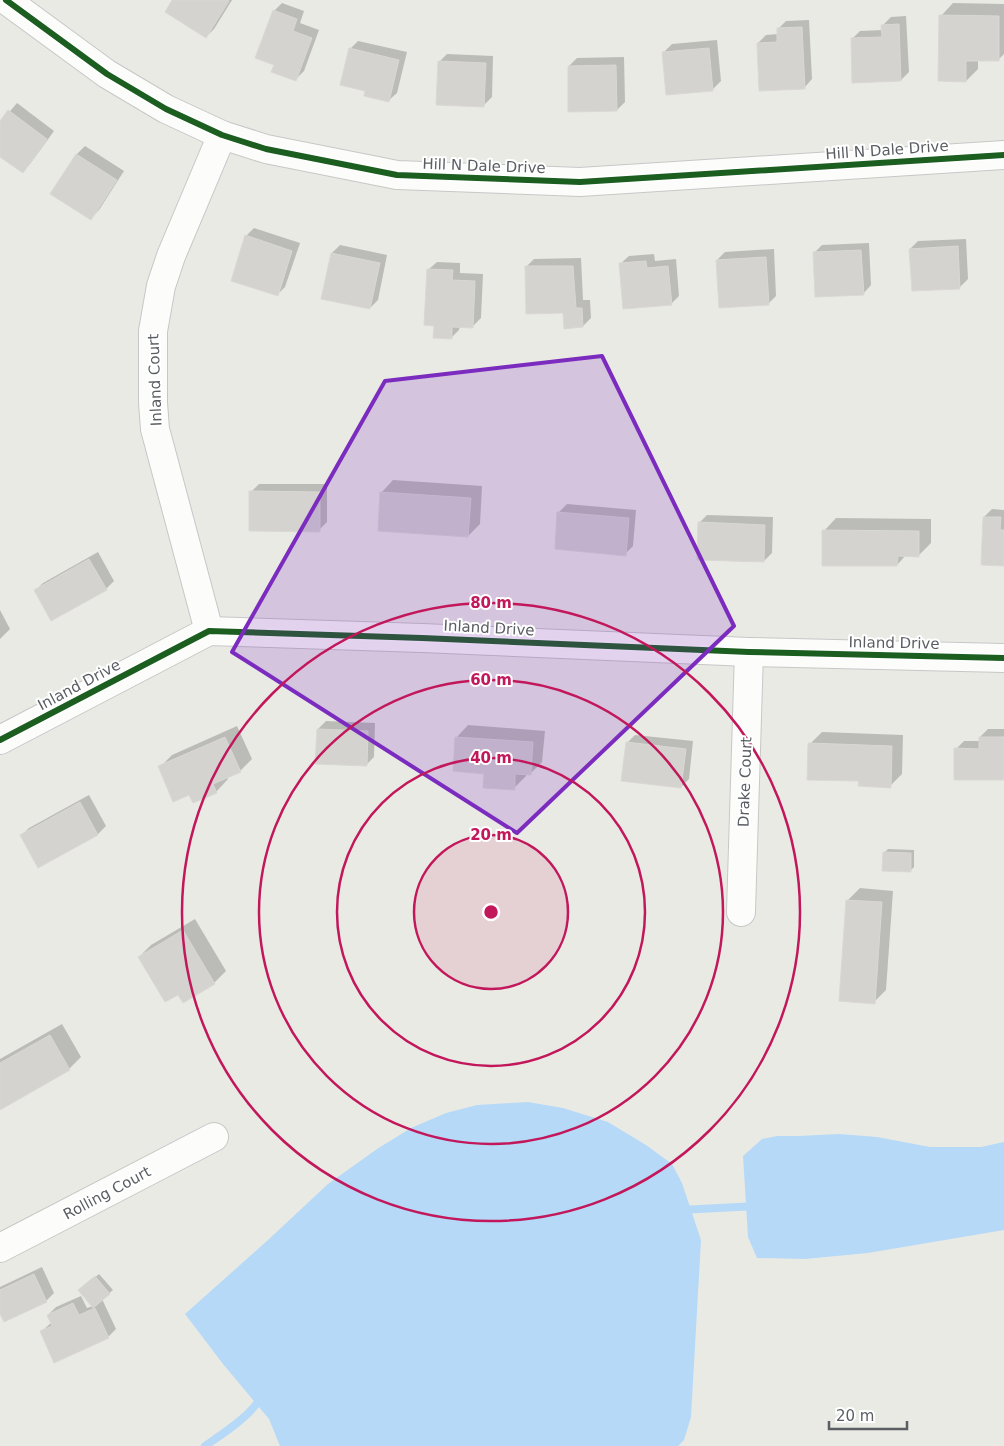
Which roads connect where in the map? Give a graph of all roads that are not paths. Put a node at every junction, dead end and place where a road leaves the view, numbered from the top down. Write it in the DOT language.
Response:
graph roads {
  1 [pos="6,0"];
  2 [pos="222,135"];
  3 [pos="1004,155"];
  4 [pos="208,631"];
  5 [pos="749,652"];
  6 [pos="1004,658"];
  7 [pos="0,740"];
  8 [pos="741,912"];
  9 [pos="214,1137"];
  10 [pos="0,1248"];
  1 -- 2 [label="street, Hill N Dale Drive"];
  2 -- 3 [label="street, Hill N Dale Drive"];
  2 -- 4 [label="street, Inland Court"];
  4 -- 5 [label="street, Inland Drive"];
  4 -- 7 [label="street, Inland Drive"];
  5 -- 6 [label="street, Inland Drive"];
  5 -- 8 [label="street, Drake Court"];
  9 -- 10 [label="street, Rolling Court"];
}
